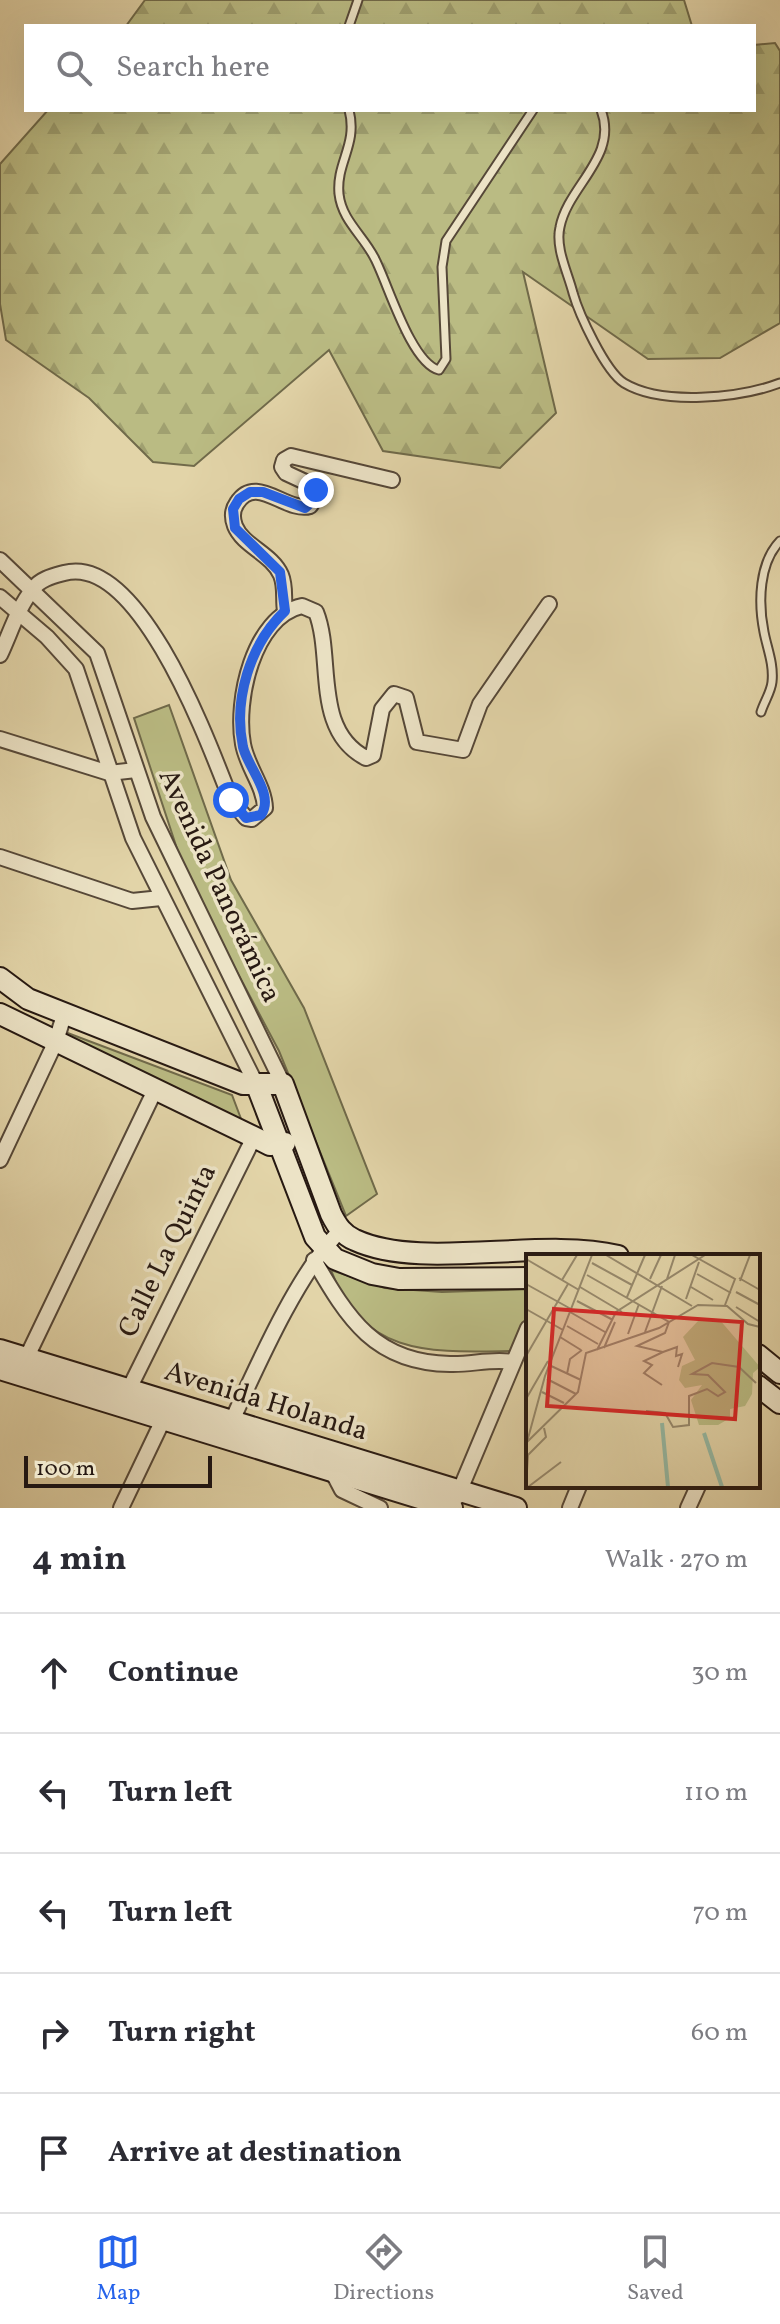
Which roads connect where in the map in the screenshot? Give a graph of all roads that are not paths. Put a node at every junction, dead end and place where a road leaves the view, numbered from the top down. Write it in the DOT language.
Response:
graph roads {
  1 [pos="358,0"];
  2 [pos="350,24"];
  3 [pos="349,112"];
  4 [pos="532,112"];
  5 [pos="602,112"];
  6 [pos="780,383"];
  7 [pos="392,480"];
  8 [pos="780,541"];
  9 [pos="0,560"];
  10 [pos="32,590"];
  11 [pos="0,597"];
  12 [pos="549,604"];
  13 [pos="285,611"];
  14 [pos="20,613"];
  15 [pos="0,655"];
  16 [pos="761,712"];
  17 [pos="0,739"];
  18 [pos="136,770"];
  19 [pos="109,773"];
  20 [pos="0,857"];
  21 [pos="161,898"];
  22 [pos="0,978"];
  23 [pos="65,1012"];
  24 [pos="0,1014"];
  25 [pos="56,1041"];
  26 [pos="283,1084"];
  27 [pos="257,1086"];
  28 [pos="156,1088"];
  29 [pos="254,1137"];
  30 [pos="303,1137"];
  31 [pos="278,1145"];
  32 [pos="0,1160"];
  33 [pos="341,1230"];
  34 [pos="553,1253"];
  35 [pos="319,1254"];
  36 [pos="575,1254"];
  37 [pos="526,1278"];
  38 [pos="526,1333"];
  39 [pos="0,1350"];
  40 [pos="760,1357"];
  41 [pos="513,1362"];
  42 [pos="15,1367"];
  43 [pos="780,1373"];
  44 [pos="760,1388"];
  45 [pos="129,1389"];
  46 [pos="780,1403"];
  47 [pos="163,1420"];
  48 [pos="228,1429"];
  49 [pos="333,1473"];
  50 [pos="578,1488"];
  51 [pos="697,1488"];
  52 [pos="455,1502"];
  53 [pos="121,1508"];
  54 [pos="380,1508"];
  55 [pos="516,1508"];
  56 [pos="570,1508"];
  57 [pos="688,1508"];
  1 -- 2 [label="lane"];
  3 -- 4 [label="lane"];
  5 -- 6 [label="lane"];
  7 -- 13 [label="street"];
  8 -- 16 [label="lane"];
  9 -- 10 [label="street, Avenida Panorámica"];
  10 -- 13 [label="street"];
  10 -- 14 [label="street"];
  10 -- 18 [label="street, Avenida Panorámica"];
  11 -- 14 [label="street, Avenida Panorámica"];
  12 -- 13 [label="street"];
  14 -- 15 [label="street"];
  14 -- 19 [label="street, Avenida Panorámica"];
  17 -- 19 [label="street"];
  18 -- 19 [label="street"];
  18 -- 26 [label="street, Avenida Panorámica"];
  19 -- 21 [label="street, Avenida Panorámica"];
  20 -- 21 [label="street"];
  21 -- 27 [label="street, Avenida Panorámica"];
  22 -- 23 [label="street"];
  23 -- 25 [label="street"];
  23 -- 27 [label="street"];
  24 -- 25 [label="street"];
  25 -- 28 [label="street"];
  25 -- 32 [label="street"];
  26 -- 27 [label="street"];
  26 -- 30 [label="street"];
  27 -- 31 [label="street"];
  28 -- 29 [label="street"];
  28 -- 42 [label="street"];
  29 -- 31 [label="street"];
  29 -- 45 [label="street, Calle La Quinta"];
  30 -- 31 [label="street"];
  30 -- 33 [label="street"];
  31 -- 35 [label="street"];
  33 -- 34 [label="street"];
  33 -- 35 [label="street"];
  34 -- 36 [label="street"];
  35 -- 37 [label="street"];
  35 -- 41 [label="street"];
  35 -- 48 [label="street"];
  38 -- 41 [label="street"];
  39 -- 42 [label="street, Avenida Holanda"];
  40 -- 43 [label="street"];
  41 -- 52 [label="street"];
  42 -- 45 [label="street, Avenida Holanda"];
  42 -- 47 [label="street, Avenida Holanda"];
  44 -- 46 [label="street"];
  45 -- 48 [label="street, Avenida Holanda"];
  47 -- 48 [label="street, Avenida Holanda"];
  47 -- 53 [label="street"];
  48 -- 49 [label="street, Avenida Holanda"];
  48 -- 52 [label="street, Avenida Holanda"];
  49 -- 52 [label="street, Avenida Holanda"];
  49 -- 54 [label="street"];
  50 -- 56 [label="street"];
  51 -- 57 [label="street"];
  52 -- 55 [label="street, Avenida Holanda"];
}
